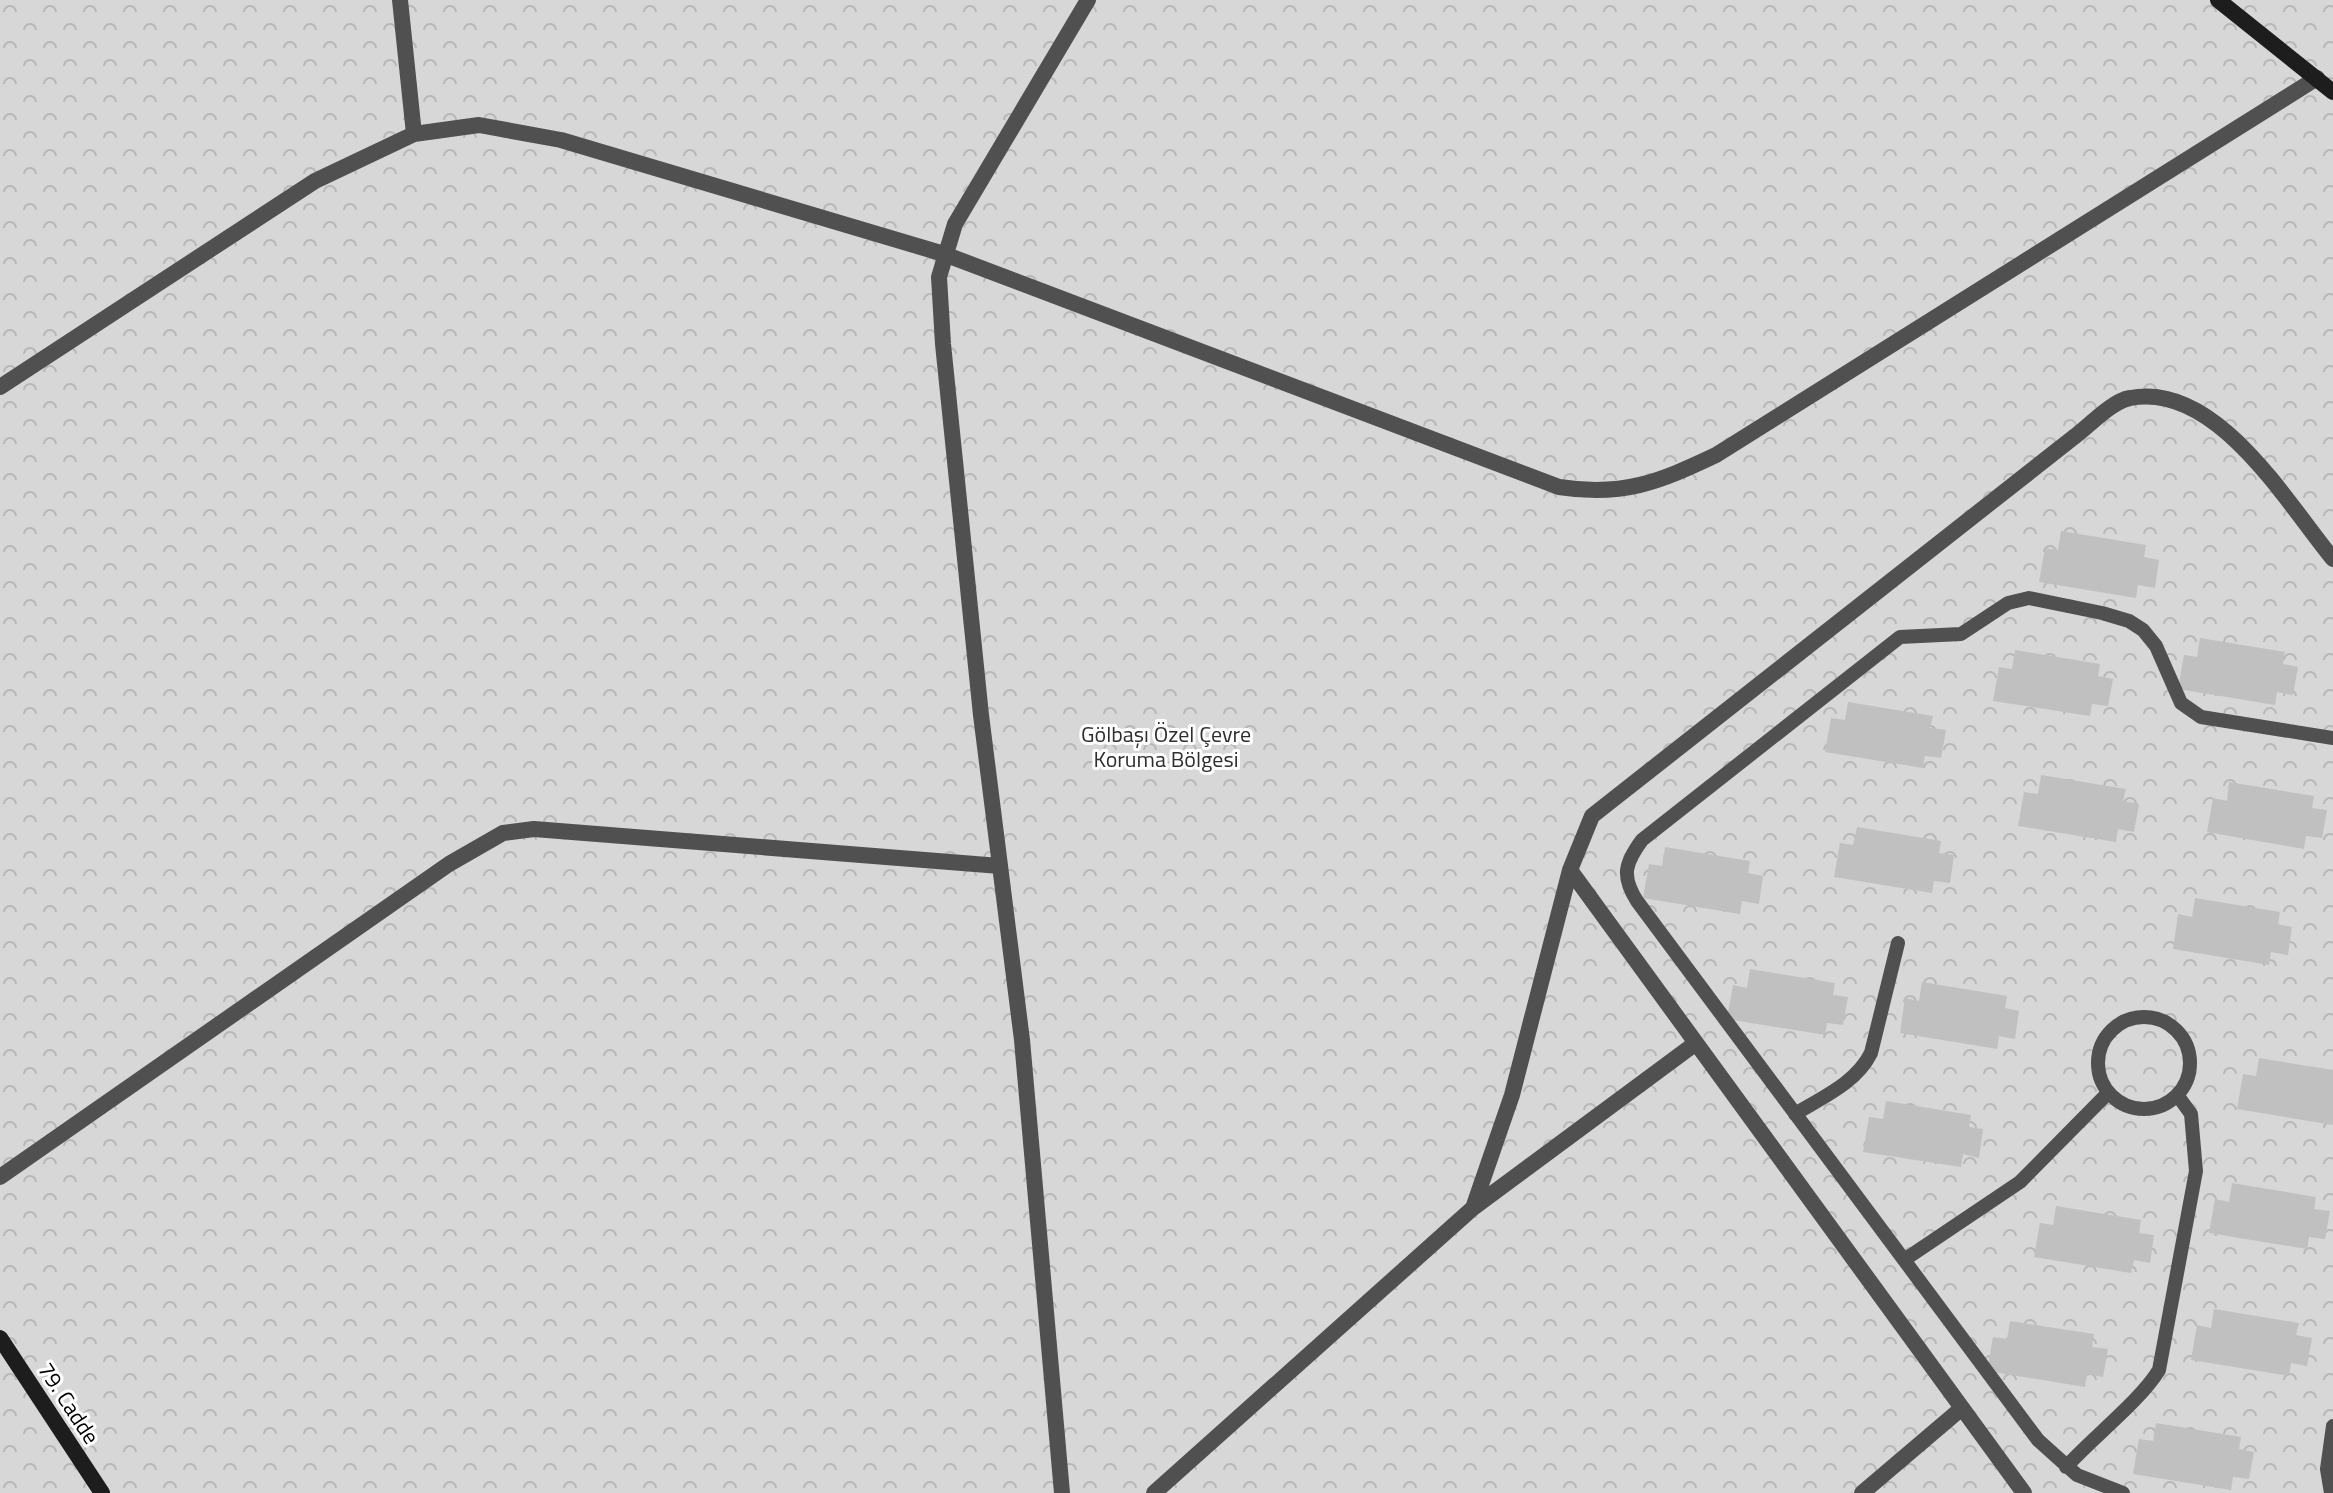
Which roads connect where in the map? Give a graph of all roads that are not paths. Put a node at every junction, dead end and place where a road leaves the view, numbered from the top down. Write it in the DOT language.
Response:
graph roads {
  1 [pos="400,0"];
  2 [pos="1088,0"];
  3 [pos="2218,0"];
  4 [pos="2317,78"];
  5 [pos="2333,92"];
  6 [pos="414,134"];
  7 [pos="944,254"];
  8 [pos="0,387"];
  9 [pos="2333,559"];
  10 [pos="2333,738"];
  11 [pos="1000,866"];
  12 [pos="1570,870"];
  13 [pos="1898,943"];
  14 [pos="1696,1043"];
  15 [pos="2108,1093"];
  16 [pos="2178,1096"];
  17 [pos="1795,1114"];
  18 [pos="0,1177"];
  19 [pos="1473,1208"];
  20 [pos="1904,1260"];
  21 [pos="0,1338"];
  22 [pos="1962,1408"];
  23 [pos="2333,1426"];
  24 [pos="2066,1467"];
  25 [pos="102,1493"];
  26 [pos="1062,1493"];
  27 [pos="1154,1493"];
  28 [pos="1862,1493"];
  29 [pos="2024,1493"];
  30 [pos="2123,1493"];
  31 [pos="2331,1493"];
  1 -- 6 [label="street"];
  2 -- 7 [label="street"];
  3 -- 4 [label="street"];
  4 -- 5 [label="street"];
  4 -- 7 [label="street"];
  6 -- 7 [label="street"];
  6 -- 8 [label="street"];
  7 -- 11 [label="street"];
  9 -- 12 [label="street"];
  10 -- 17 [label="lane"];
  11 -- 18 [label="street"];
  11 -- 26 [label="street"];
  12 -- 14 [label="street"];
  12 -- 19 [label="street"];
  13 -- 17 [label="lane"];
  14 -- 19 [label="street"];
  14 -- 22 [label="street"];
  15 -- 16 [label="lane"];
  15 -- 16 [label="lane"];
  15 -- 20 [label="lane"];
  16 -- 24 [label="lane"];
  17 -- 20 [label="lane"];
  19 -- 27 [label="street"];
  20 -- 24 [label="lane"];
  21 -- 25 [label="street, 79. Cadde"];
  22 -- 28 [label="street"];
  22 -- 29 [label="street"];
  23 -- 31 [label="lane"];
  24 -- 30 [label="lane"];
}
